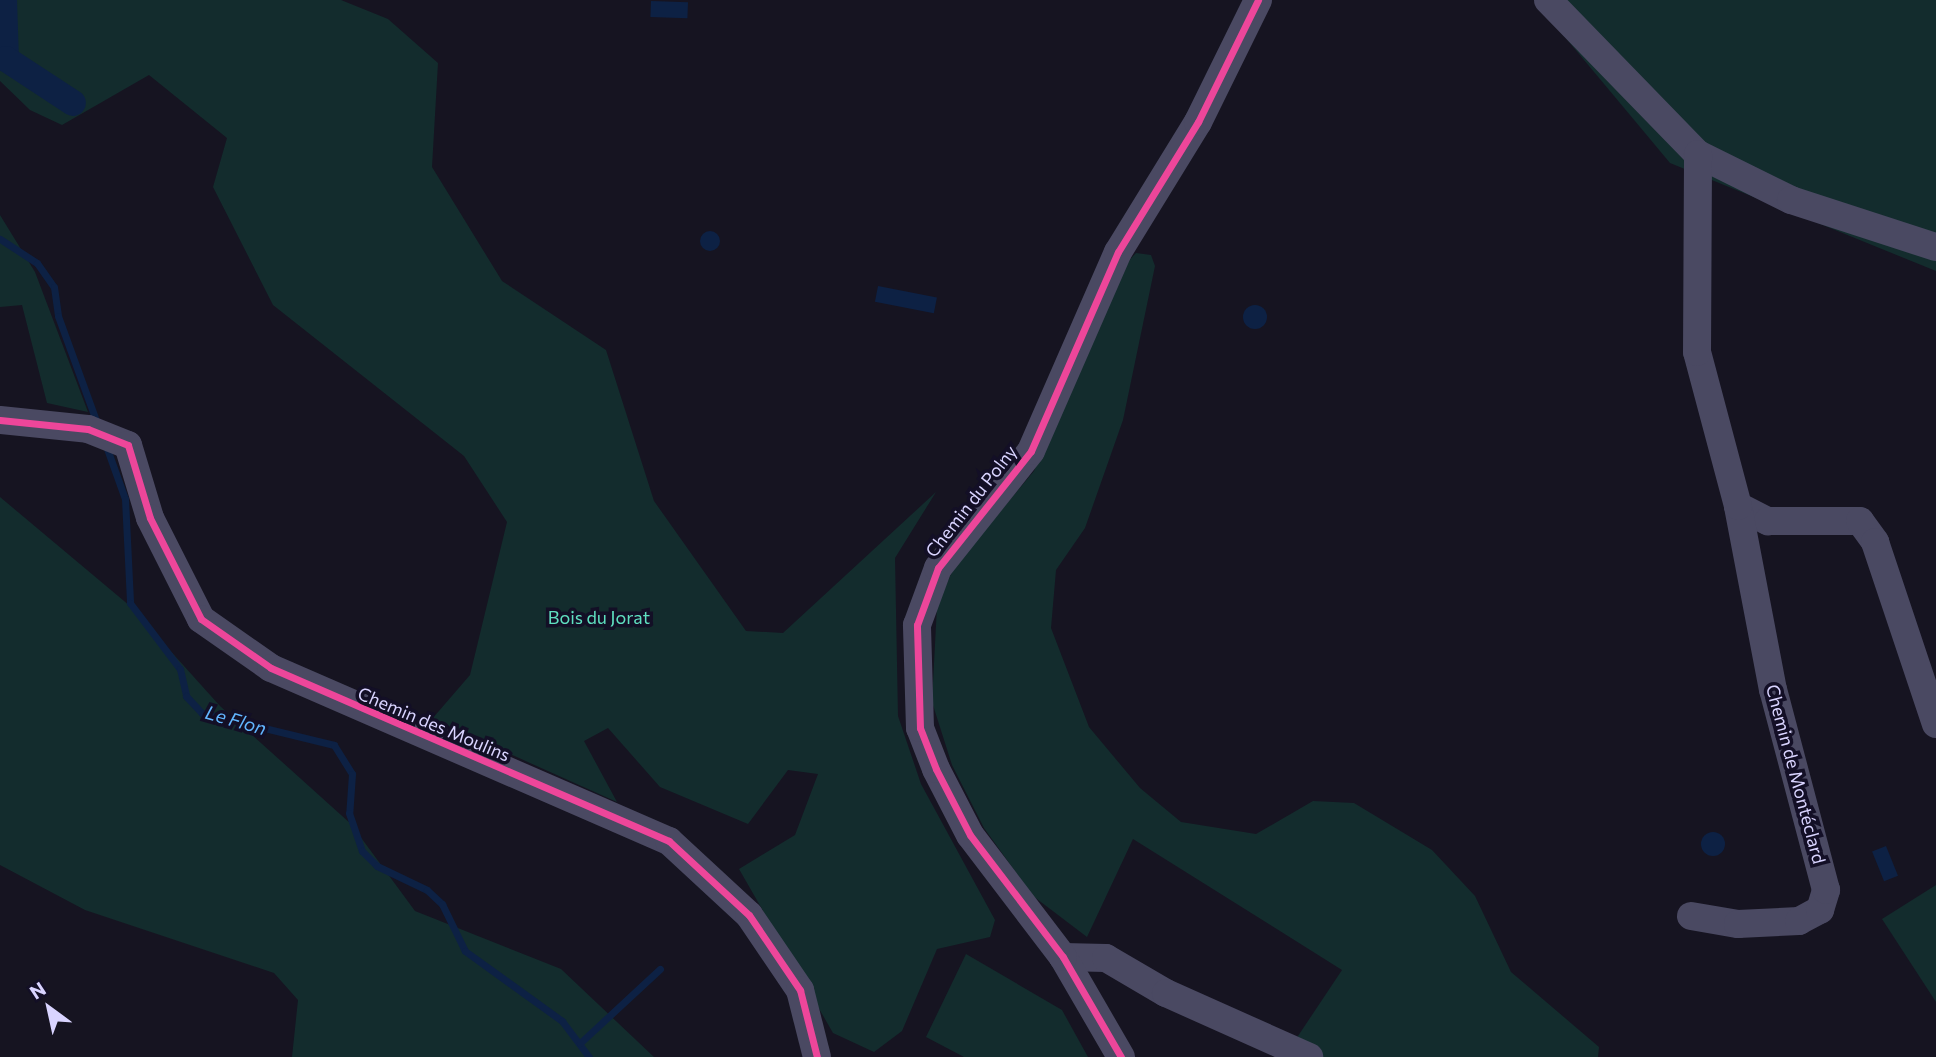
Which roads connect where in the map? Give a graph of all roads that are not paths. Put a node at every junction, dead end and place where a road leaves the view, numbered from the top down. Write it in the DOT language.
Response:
graph roads {
  1 [pos="1258,0"];
  2 [pos="1548,0"];
  3 [pos="1698,154"];
  4 [pos="1936,247"];
  5 [pos="0,420"];
  6 [pos="1738,506"];
  7 [pos="1936,724"];
  8 [pos="1691,916"];
  9 [pos="1063,957"];
  10 [pos="817,1057"];
  11 [pos="1121,1057"];
  12 [pos="1309,1057"];
  1 -- 9 [label="street, Chemin du Polny"];
  2 -- 3 [label="street"];
  3 -- 4 [label="street"];
  3 -- 6 [label="street, Chemin de Montéclard"];
  5 -- 10 [label="street, Chemin des Moulins"];
  6 -- 7 [label="street"];
  6 -- 8 [label="street, Chemin de Montéclard"];
  9 -- 11 [label="street, Chemin du Polny"];
  9 -- 12 [label="street"];
}
